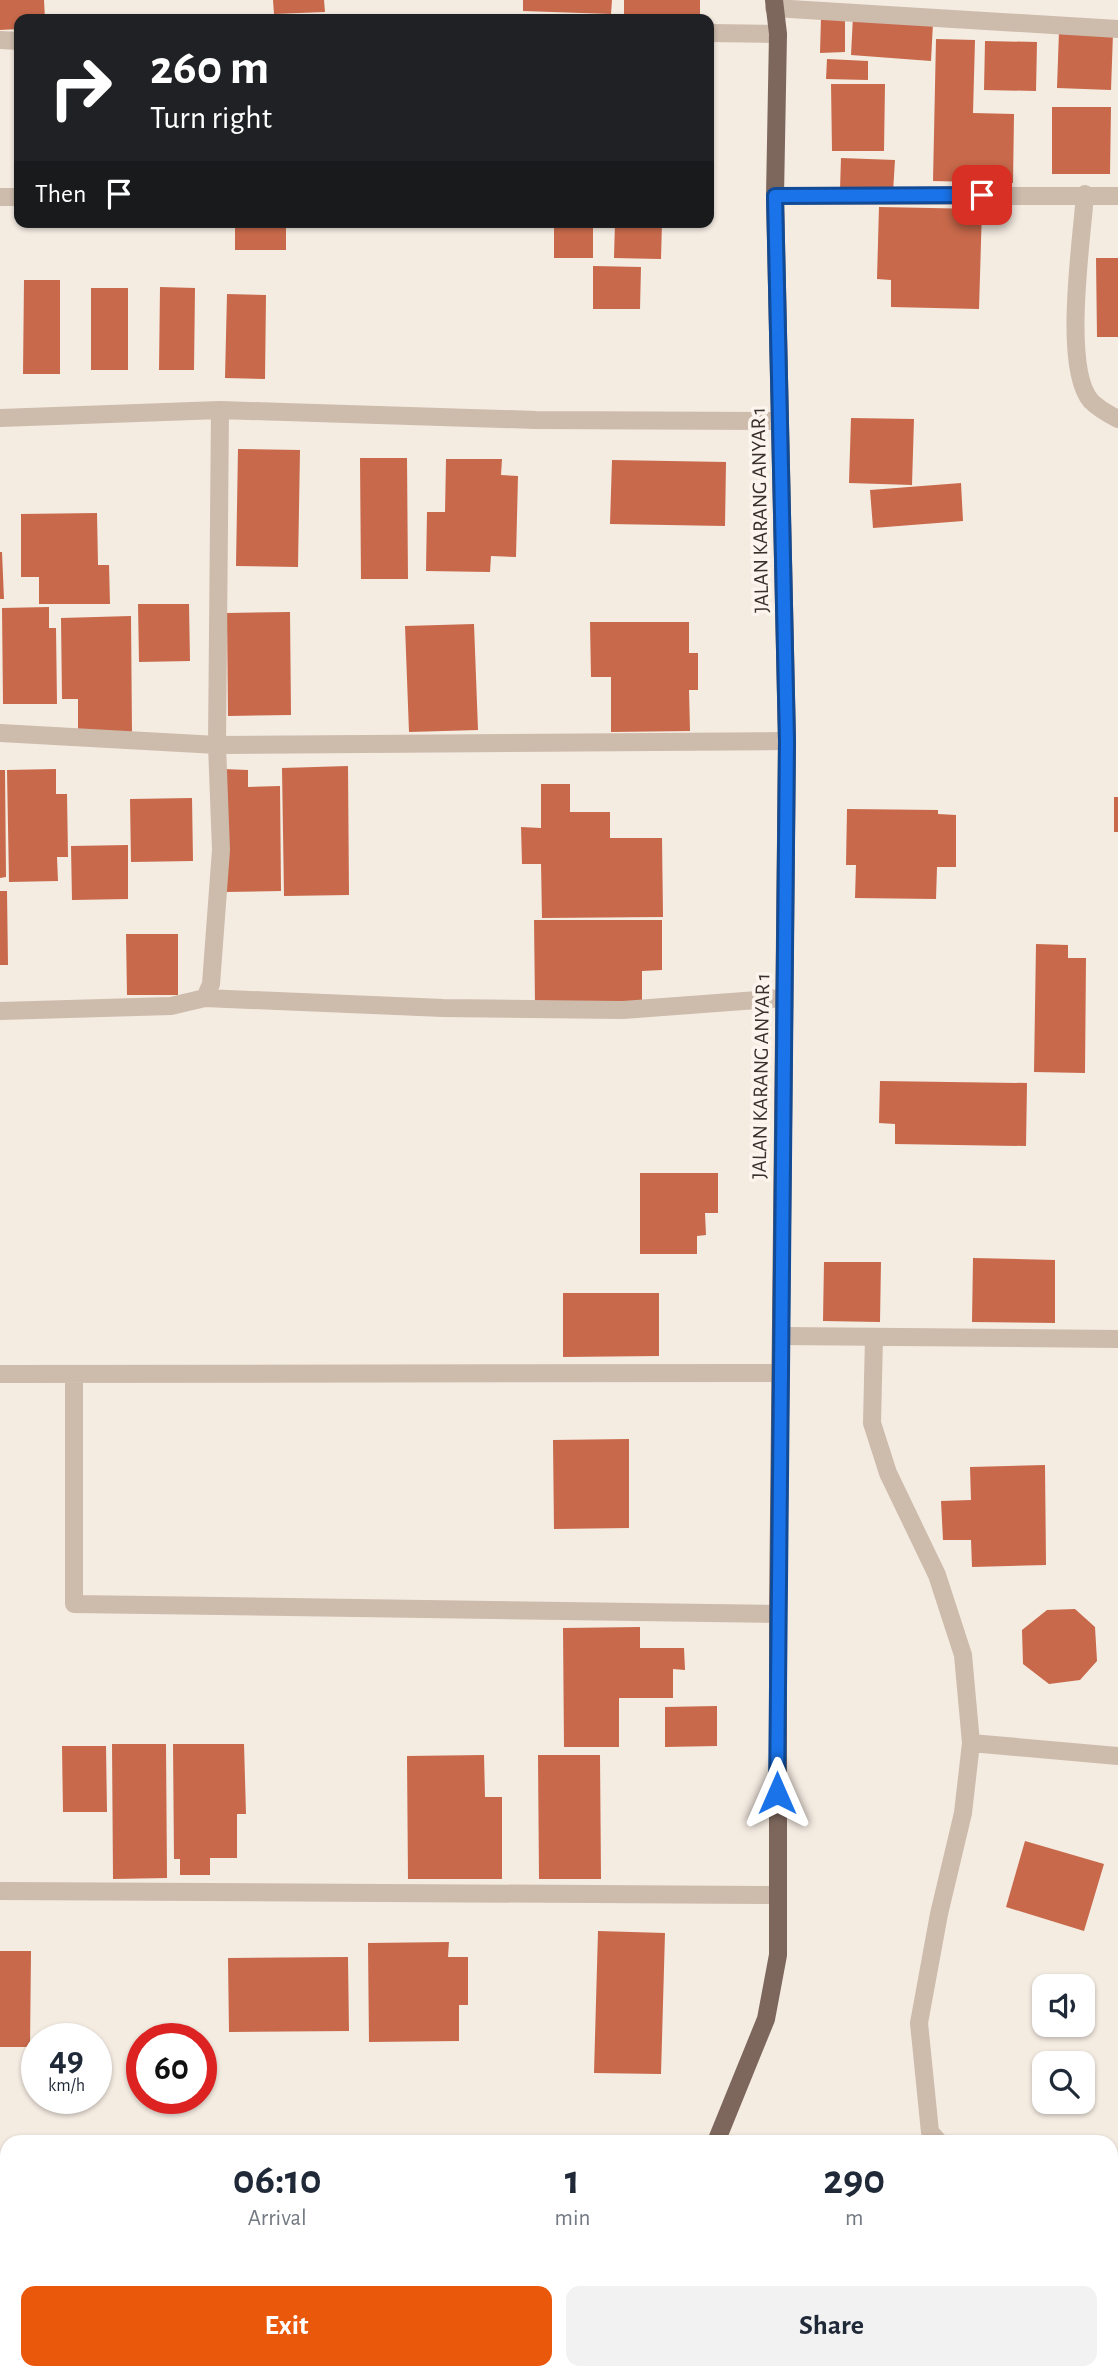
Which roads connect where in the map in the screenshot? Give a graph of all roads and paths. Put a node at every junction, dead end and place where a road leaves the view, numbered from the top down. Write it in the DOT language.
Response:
graph roads {
  1 [pos="774,4"];
  2 [pos="1118,29"];
  3 [pos="714,33"];
  4 [pos="778,34"];
  5 [pos="1085,194"];
  6 [pos="1118,195"];
  7 [pos="775,196"];
  8 [pos="220,410"];
  9 [pos="0,418"];
  10 [pos="1118,419"];
  11 [pos="780,421"];
  12 [pos="0,733"];
  13 [pos="787,741"];
  14 [pos="217,745"];
  15 [pos="205,998"];
  16 [pos="784,999"];
  17 [pos="0,1010"];
  18 [pos="781,1336"];
  19 [pos="874,1337"];
  20 [pos="1118,1339"];
  21 [pos="781,1373"];
  22 [pos="0,1374"];
  23 [pos="74,1374"];
  24 [pos="778,1614"];
  25 [pos="971,1742"];
  26 [pos="1118,1756"];
  27 [pos="0,1891"];
  28 [pos="776,1895"];
  29 [pos="719,2135"];
  30 [pos="933,2135"];
  1 -- 2 [label="street"];
  1 -- 4 [label="main road, JALAN KARANG ANYAR 1"];
  3 -- 4 [label="street"];
  4 -- 7 [label="main road, JALAN KARANG ANYAR 1"];
  5 -- 6 [label="street"];
  5 -- 7 [label="street"];
  5 -- 10 [label="street"];
  7 -- 11 [label="main road, JALAN KARANG ANYAR 1"];
  8 -- 9 [label="street"];
  8 -- 11 [label="street"];
  8 -- 14 [label="street"];
  11 -- 13 [label="main road, JALAN KARANG ANYAR 1"];
  12 -- 14 [label="street"];
  13 -- 14 [label="street"];
  13 -- 16 [label="main road, JALAN KARANG ANYAR 1"];
  14 -- 15 [label="street"];
  15 -- 16 [label="street"];
  15 -- 17 [label="street"];
  16 -- 18 [label="main road, JALAN KARANG ANYAR 1"];
  18 -- 19 [label="street"];
  18 -- 21 [label="main road, JALAN KARANG ANYAR 1"];
  19 -- 20 [label="street"];
  19 -- 25 [label="street"];
  21 -- 23 [label="street"];
  21 -- 24 [label="main road, JALAN KARANG ANYAR 1"];
  22 -- 23 [label="street"];
  23 -- 24 [label="street"];
  24 -- 28 [label="main road, JALAN KARANG ANYAR 1"];
  25 -- 26 [label="street"];
  25 -- 30 [label="street"];
  27 -- 28 [label="street"];
  28 -- 29 [label="main road, JALAN KARANG ANYAR 1"];
}
